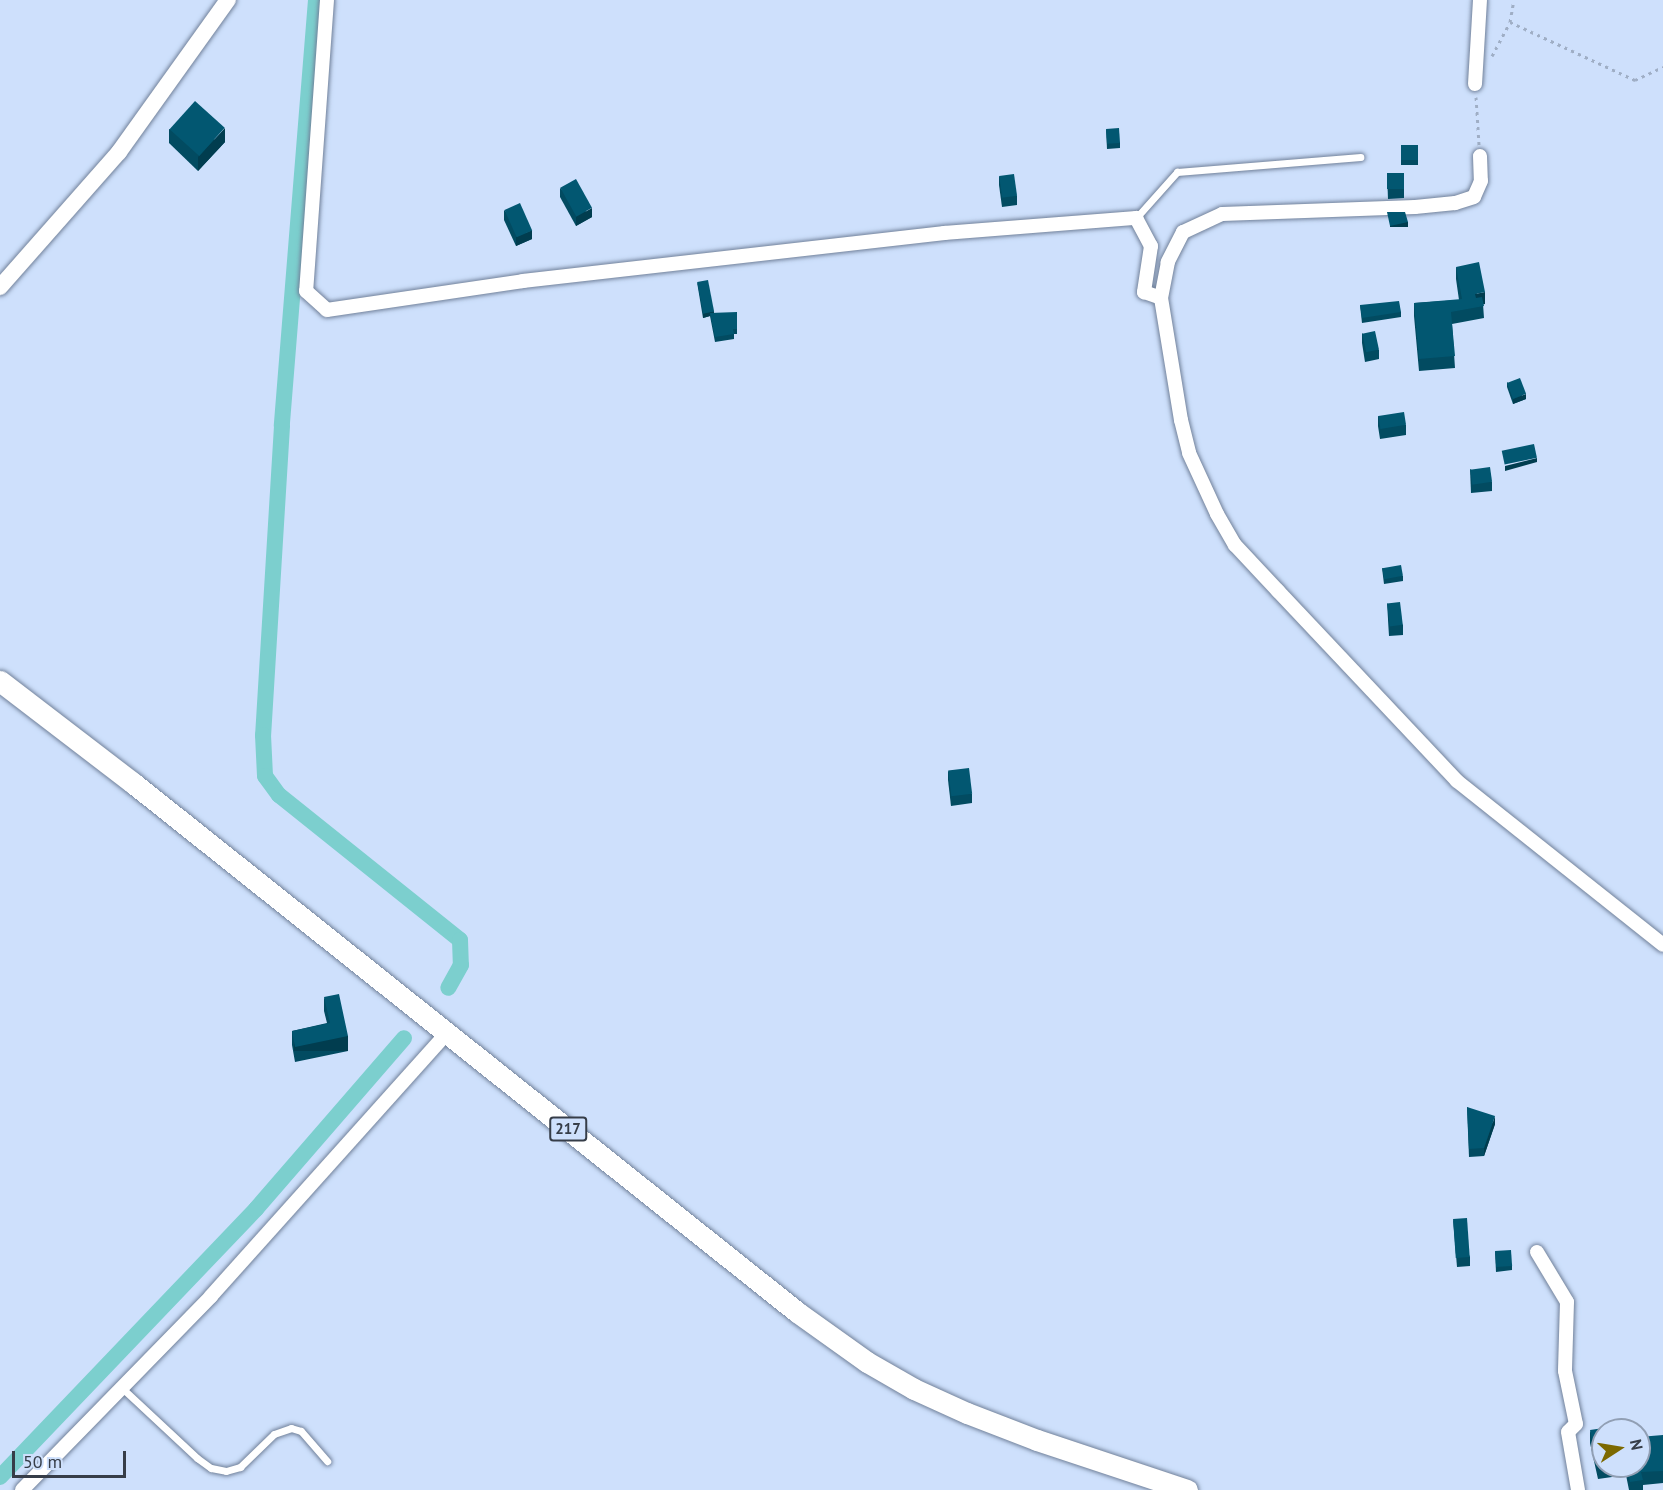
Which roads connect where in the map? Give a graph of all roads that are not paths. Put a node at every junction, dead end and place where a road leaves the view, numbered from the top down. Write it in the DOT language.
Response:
graph roads {
  1 [pos="228,0"];
  2 [pos="327,0"];
  3 [pos="1480,0"];
  4 [pos="1475,84"];
  5 [pos="1480,156"];
  6 [pos="1360,158"];
  7 [pos="1136,218"];
  8 [pos="0,287"];
  9 [pos="1161,298"];
  10 [pos="0,681"];
  11 [pos="1663,945"];
  12 [pos="447,1033"];
  13 [pos="1537,1252"];
  14 [pos="122,1388"];
  15 [pos="327,1461"];
  16 [pos="22,1490"];
  17 [pos="1187,1490"];
  18 [pos="1578,1490"];
  1 -- 8 [label="street"];
  2 -- 7 [label="street"];
  3 -- 4 [label="street"];
  5 -- 9 [label="street"];
  6 -- 7 [label="lane"];
  7 -- 9 [label="street"];
  9 -- 11 [label="street"];
  10 -- 12 [label="main road, 217"];
  12 -- 14 [label="street"];
  12 -- 17 [label="main road, 217"];
  13 -- 18 [label="street"];
  14 -- 15 [label="lane"];
  14 -- 16 [label="street"];
}
